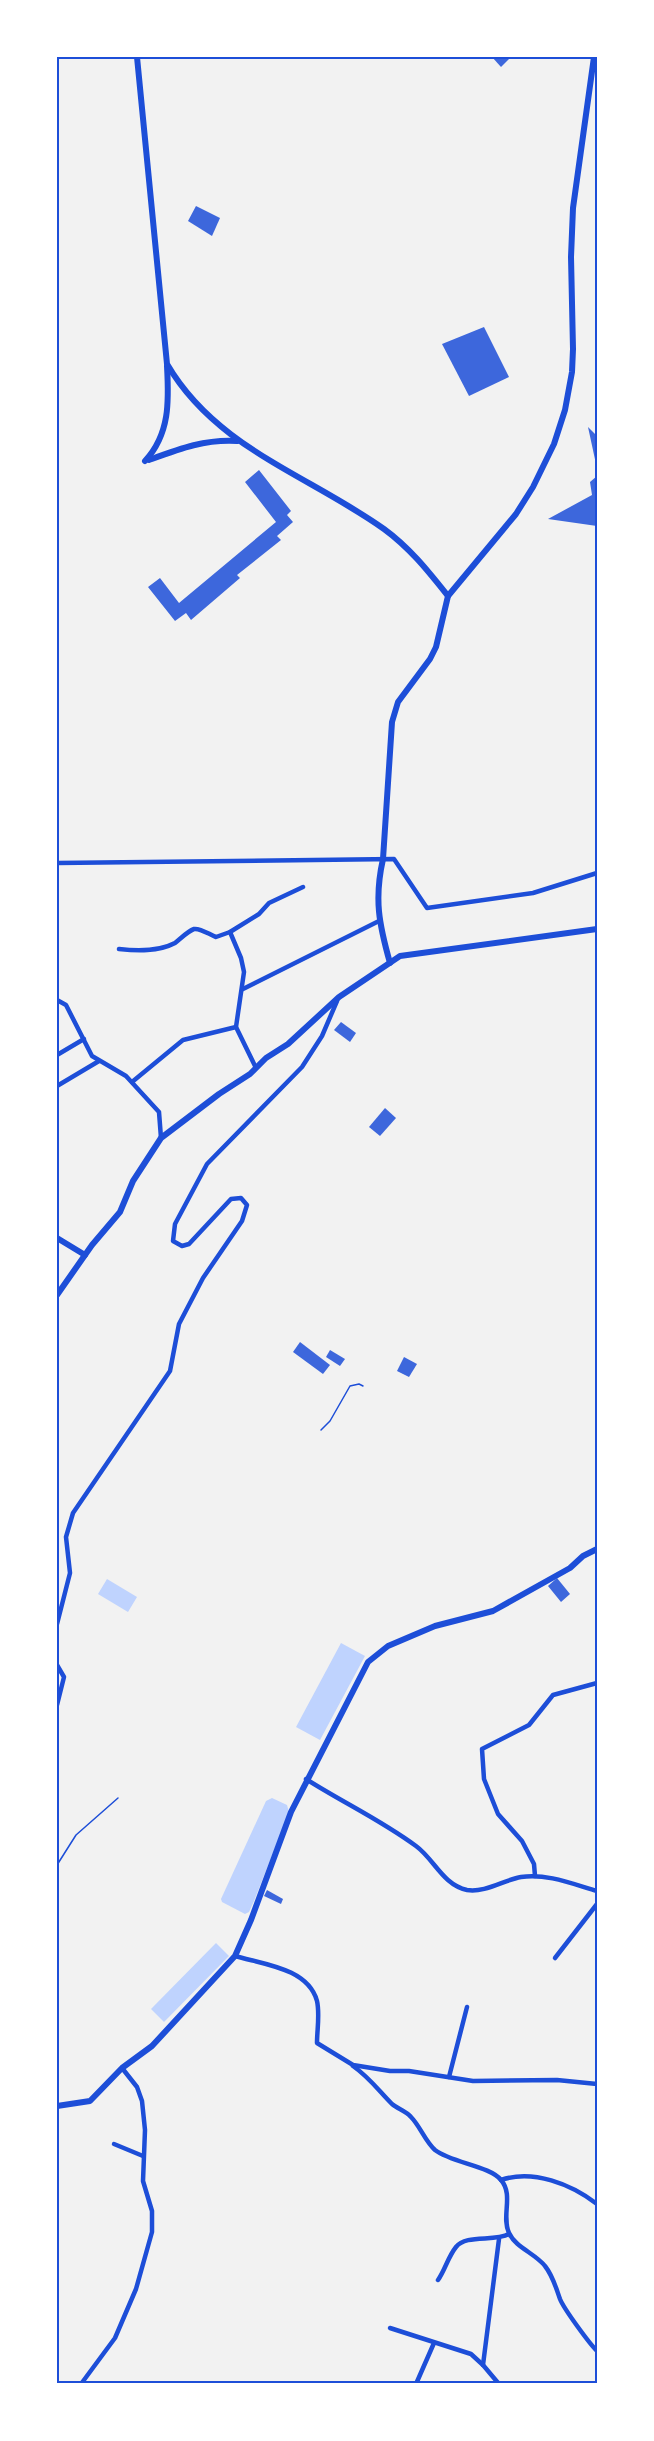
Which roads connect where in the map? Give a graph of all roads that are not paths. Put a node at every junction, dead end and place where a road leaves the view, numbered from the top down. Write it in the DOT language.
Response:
graph roads {
  1 [pos="137,57"];
  2 [pos="594,57"];
  3 [pos="167,364"];
  4 [pos="238,441"];
  5 [pos="448,596"];
  6 [pos="383,858"];
  7 [pos="57,863"];
  8 [pos="597,873"];
  9 [pos="303,887"];
  10 [pos="379,921"];
  11 [pos="597,929"];
  12 [pos="230,932"];
  13 [pos="119,949"];
  14 [pos="390,963"];
  15 [pos="243,989"];
  16 [pos="339,997"];
  17 [pos="57,1002"];
  18 [pos="236,1028"];
  19 [pos="84,1039"];
  20 [pos="57,1055"];
  21 [pos="99,1061"];
  22 [pos="256,1068"];
  23 [pos="132,1082"];
  24 [pos="57,1086"];
  25 [pos="162,1138"];
  26 [pos="57,1239"];
  27 [pos="85,1255"];
  28 [pos="57,1295"];
  29 [pos="597,1549"];
  30 [pos="57,1624"];
  31 [pos="57,1665"];
  32 [pos="597,1683"];
  33 [pos="57,1705"];
  34 [pos="306,1779"];
  35 [pos="535,1876"];
  36 [pos="597,1891"];
  37 [pos="597,1904"];
  38 [pos="235,1956"];
  39 [pos="555,1958"];
  40 [pos="468,2007"];
  41 [pos="352,2065"];
  42 [pos="122,2068"];
  43 [pos="449,2077"];
  44 [pos="597,2084"];
  45 [pos="57,2106"];
  46 [pos="114,2144"];
  47 [pos="142,2156"];
  48 [pos="501,2180"];
  49 [pos="597,2204"];
  50 [pos="509,2234"];
  51 [pos="500,2239"];
  52 [pos="438,2280"];
  53 [pos="390,2328"];
  54 [pos="434,2343"];
  55 [pos="597,2351"];
  56 [pos="483,2365"];
  57 [pos="81,2384"];
  58 [pos="416,2384"];
  59 [pos="500,2384"];
  1 -- 3 [label="street"];
  2 -- 5 [label="street"];
  3 -- 4 [label="street"];
  3 -- 4 [label="street"];
  4 -- 5 [label="street"];
  5 -- 6 [label="street"];
  6 -- 7 [label="street"];
  6 -- 8 [label="street"];
  6 -- 10 [label="street"];
  9 -- 12 [label="street"];
  10 -- 14 [label="street"];
  10 -- 15 [label="street"];
  11 -- 14 [label="street"];
  12 -- 13 [label="street"];
  12 -- 15 [label="street"];
  14 -- 16 [label="street"];
  15 -- 18 [label="street"];
  16 -- 22 [label="street"];
  16 -- 30 [label="street"];
  17 -- 19 [label="street"];
  18 -- 22 [label="street"];
  18 -- 23 [label="street"];
  19 -- 20 [label="street"];
  19 -- 21 [label="street"];
  21 -- 23 [label="street"];
  21 -- 24 [label="street"];
  22 -- 25 [label="street"];
  23 -- 25 [label="street"];
  25 -- 27 [label="street"];
  26 -- 27 [label="street"];
  27 -- 28 [label="street"];
  29 -- 34 [label="street"];
  31 -- 33 [label="street"];
  32 -- 35 [label="street"];
  34 -- 35 [label="street"];
  34 -- 38 [label="street"];
  35 -- 36 [label="street"];
  37 -- 39 [label="street"];
  38 -- 41 [label="street"];
  38 -- 42 [label="street"];
  40 -- 43 [label="street"];
  41 -- 43 [label="street"];
  41 -- 48 [label="street"];
  42 -- 45 [label="street"];
  42 -- 47 [label="street"];
  43 -- 44 [label="street"];
  46 -- 47 [label="street"];
  47 -- 57 [label="street"];
  48 -- 49 [label="street"];
  48 -- 50 [label="street"];
  50 -- 51 [label="street"];
  50 -- 55 [label="street"];
  51 -- 52 [label="street"];
  51 -- 56 [label="street"];
  53 -- 54 [label="street"];
  54 -- 56 [label="street"];
  54 -- 58 [label="street"];
  56 -- 59 [label="street"];
}
